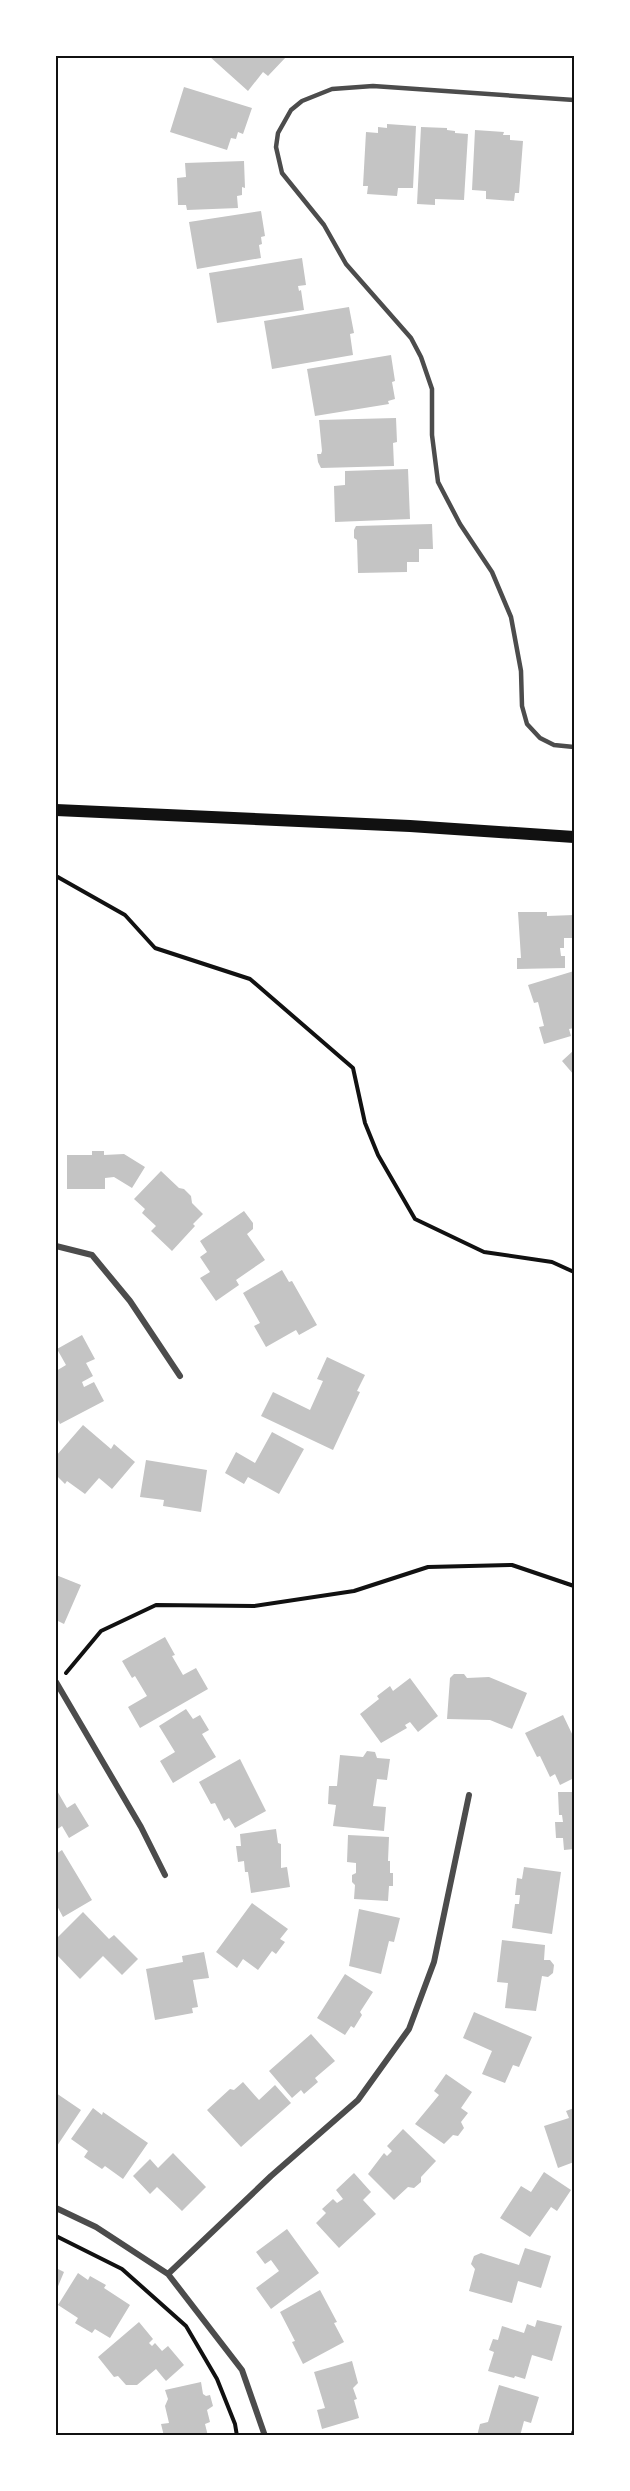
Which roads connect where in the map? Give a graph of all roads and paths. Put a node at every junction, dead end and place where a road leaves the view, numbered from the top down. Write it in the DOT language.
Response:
graph roads {
  1 [pos="574,100"];
  2 [pos="574,747"];
  3 [pos="56,810"];
  4 [pos="574,837"];
  5 [pos="56,876"];
  6 [pos="56,1246"];
  7 [pos="574,1272"];
  8 [pos="180,1376"];
  9 [pos="574,1586"];
  10 [pos="56,1683"];
  11 [pos="469,1795"];
  12 [pos="165,1875"];
  13 [pos="56,2208"];
  14 [pos="56,2236"];
  15 [pos="168,2274"];
  16 [pos="237,2436"];
  17 [pos="265,2436"];
  1 -- 2 [label="lane"];
  3 -- 4 [label="main road"];
  5 -- 7 [label="path"];
  6 -- 8 [label="street"];
  9 -- 10 [label="path"];
  10 -- 12 [label="street"];
  11 -- 15 [label="street"];
  13 -- 15 [label="street"];
  14 -- 16 [label="path"];
  15 -- 17 [label="street"];
}
